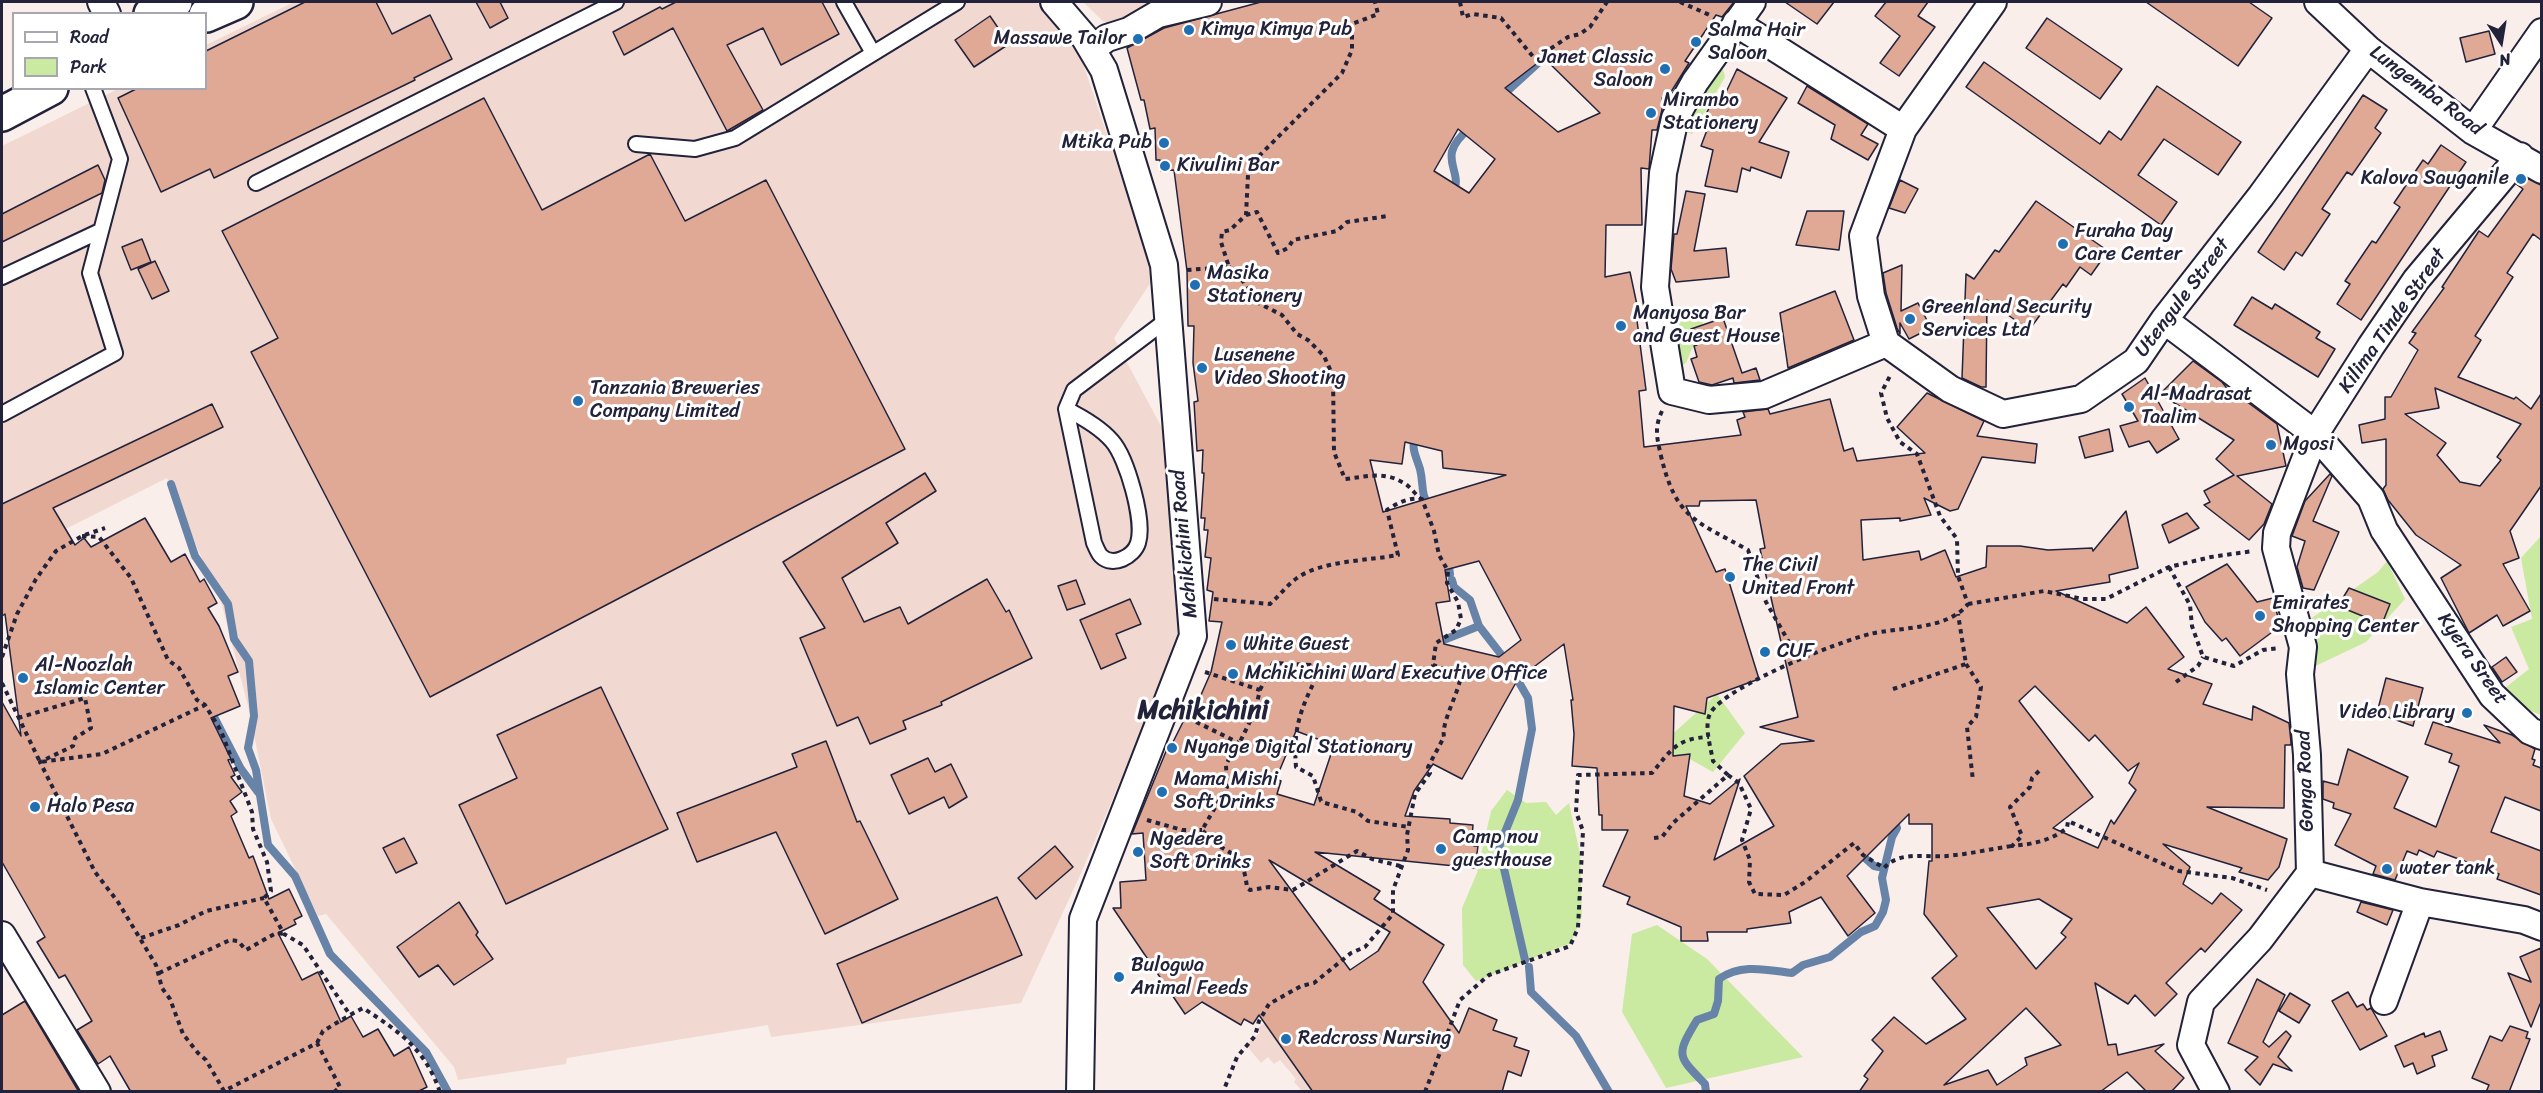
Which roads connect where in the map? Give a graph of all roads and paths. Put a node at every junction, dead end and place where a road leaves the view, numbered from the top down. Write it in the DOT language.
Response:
graph roads {
  1 [pos="175,2"];
  2 [pos="236,2"];
  3 [pos="616,2"];
  4 [pos="844,2"];
  5 [pos="957,2"];
  6 [pos="1054,2"];
  7 [pos="1208,2"];
  8 [pos="1376,2"];
  9 [pos="1460,2"];
  10 [pos="1607,2"];
  11 [pos="1680,2"];
  12 [pos="1752,2"];
  13 [pos="1993,2"];
  14 [pos="2318,2"];
  15 [pos="155,12"];
  16 [pos="207,15"];
  17 [pos="1736,23"];
  18 [pos="2541,32"];
  19 [pos="1092,49"];
  20 [pos="2368,49"];
  21 [pos="873,53"];
  22 [pos="47,90"];
  23 [pos="94,90"];
  24 [pos="2,114"];
  25 [pos="1903,129"];
  26 [pos="2473,131"];
  27 [pos="636,144"];
  28 [pos="2520,156"];
  29 [pos="2541,170"];
  30 [pos="256,183"];
  31 [pos="1246,215"];
  32 [pos="1388,216"];
  33 [pos="100,231"];
  34 [pos="1229,267"];
  35 [pos="1164,272"];
  36 [pos="2,277"];
  37 [pos="1168,319"];
  38 [pos="2163,320"];
  39 [pos="1886,343"];
  40 [pos="1907,358"];
  41 [pos="1672,391"];
  42 [pos="1066,409"];
  43 [pos="2,414"];
  44 [pos="2315,434"];
  45 [pos="1422,499"];
  46 [pos="105,528"];
  47 [pos="82,536"];
  48 [pos="2276,548"];
  49 [pos="2169,567"];
  50 [pos="1190,598"];
  51 [pos="1968,604"];
  52 [pos="1958,614"];
  53 [pos="2303,647"];
  54 [pos="2,657"];
  55 [pos="2203,657"];
  56 [pos="1798,658"];
  57 [pos="1966,664"];
  58 [pos="1178,674"];
  59 [pos="2176,682"];
  60 [pos="2,683"];
  61 [pos="1893,689"];
  62 [pos="1260,690"];
  63 [pos="205,705"];
  64 [pos="1165,709"];
  65 [pos="18,718"];
  66 [pos="2541,736"];
  67 [pos="1709,737"];
  68 [pos="1238,742"];
  69 [pos="40,762"];
  70 [pos="2039,771"];
  71 [pos="1728,775"];
  72 [pos="1973,781"];
  73 [pos="1124,818"];
  74 [pos="1409,827"];
  75 [pos="1202,830"];
  76 [pos="1654,838"];
  77 [pos="2012,846"];
  78 [pos="1400,866"];
  79 [pos="2310,873"];
  80 [pos="2294,896"];
  81 [pos="264,898"];
  82 [pos="2420,902"];
  83 [pos="2541,927"];
  84 [pos="284,934"];
  85 [pos="2,935"];
  86 [pos="141,938"];
  87 [pos="159,973"];
  88 [pos="2384,1001"];
  89 [pos="350,1015"];
  90 [pos="316,1043"];
  91 [pos="97,1092"];
  92 [pos="334,1092"];
  93 [pos="440,1092"];
  94 [pos="1080,1092"];
  95 [pos="1223,1092"];
  96 [pos="1425,1092"];
  97 [pos="2216,1092"];
  1 -- 15 [label="main road"];
  2 -- 16 [label="main road"];
  3 -- 30 [label="lane"];
  4 -- 21 [label="lane"];
  5 -- 21 [label="lane"];
  6 -- 19 [label="street, Mchikichini Road"];
  7 -- 19 [label="street"];
  8 -- 31 [label="path"];
  9 -- 10 [label="path"];
  11 -- 17 [label="path"];
  12 -- 17 [label="street"];
  13 -- 25 [label="street"];
  14 -- 20 [label="street, Lungemba Road"];
  17 -- 25 [label="street"];
  17 -- 41 [label="street"];
  18 -- 26 [label="street"];
  19 -- 35 [label="street, Mchikichini Road"];
  20 -- 26 [label="street, Lungemba Road"];
  20 -- 38 [label="street, Utengule Street"];
  21 -- 27 [label="lane"];
  22 -- 24 [label="main road"];
  23 -- 33 [label="lane"];
  25 -- 39 [label="street"];
  26 -- 28 [label="street, Lungemba Road"];
  28 -- 29 [label="street, Lungemba Road"];
  28 -- 44 [label="street, Kilima Tinde Street"];
  31 -- 32 [label="path"];
  31 -- 34 [label="path"];
  33 -- 36 [label="lane"];
  33 -- 43 [label="lane"];
  34 -- 35 [label="path"];
  34 -- 45 [label="path"];
  35 -- 37 [label="street, Mchikichini Road"];
  37 -- 42 [label="lane"];
  37 -- 50 [label="street, Mchikichini Road"];
  38 -- 40 [label="street, Utengule Street"];
  38 -- 44 [label="street, Kyera Sreet"];
  39 -- 40 [label="street, Utengule Street"];
  39 -- 41 [label="street"];
  40 -- 51 [label="path"];
  41 -- 56 [label="path"];
  42 -- 42 [label="lane"];
  44 -- 48 [label="street, Gonga Road"];
  44 -- 66 [label="street, Kyera Sreet"];
  45 -- 50 [label="path"];
  45 -- 74 [label="path"];
  46 -- 47 [label="path"];
  47 -- 54 [label="path"];
  47 -- 63 [label="path"];
  48 -- 49 [label="path"];
  48 -- 53 [label="street, Gonga Road"];
  49 -- 51 [label="path"];
  49 -- 55 [label="path"];
  50 -- 58 [label="street, Mchikichini Road"];
  51 -- 52 [label="path"];
  52 -- 56 [label="path"];
  52 -- 57 [label="path"];
  53 -- 55 [label="path"];
  53 -- 79 [label="street, Gonga Road"];
  55 -- 59 [label="path"];
  56 -- 67 [label="path"];
  57 -- 61 [label="path"];
  57 -- 72 [label="path"];
  58 -- 62 [label="path"];
  58 -- 64 [label="street, Mchikichini Road"];
  60 -- 65 [label="path"];
  62 -- 68 [label="path"];
  62 -- 74 [label="path"];
  63 -- 69 [label="path"];
  63 -- 81 [label="path"];
  64 -- 68 [label="path"];
  64 -- 73 [label="street, Mchikichini Road"];
  65 -- 69 [label="path"];
  65 -- 69 [label="path"];
  67 -- 71 [label="path"];
  67 -- 96 [label="path"];
  68 -- 75 [label="path"];
  69 -- 86 [label="path"];
  70 -- 77 [label="path"];
  71 -- 76 [label="path"];
  71 -- 77 [label="path"];
  73 -- 75 [label="path"];
  73 -- 94 [label="street, Mchikichini Road"];
  74 -- 78 [label="path"];
  75 -- 78 [label="path"];
  77 -- 80 [label="path"];
  78 -- 95 [label="path"];
  79 -- 80 [label="street"];
  79 -- 82 [label="street"];
  80 -- 97 [label="street"];
  81 -- 84 [label="path"];
  81 -- 86 [label="path"];
  82 -- 83 [label="street"];
  82 -- 88 [label="street"];
  84 -- 87 [label="path"];
  84 -- 89 [label="path"];
  85 -- 91 [label="street"];
  86 -- 87 [label="path"];
  87 -- 90 [label="path"];
  89 -- 90 [label="path"];
  89 -- 93 [label="path"];
  90 -- 92 [label="path"];
}
